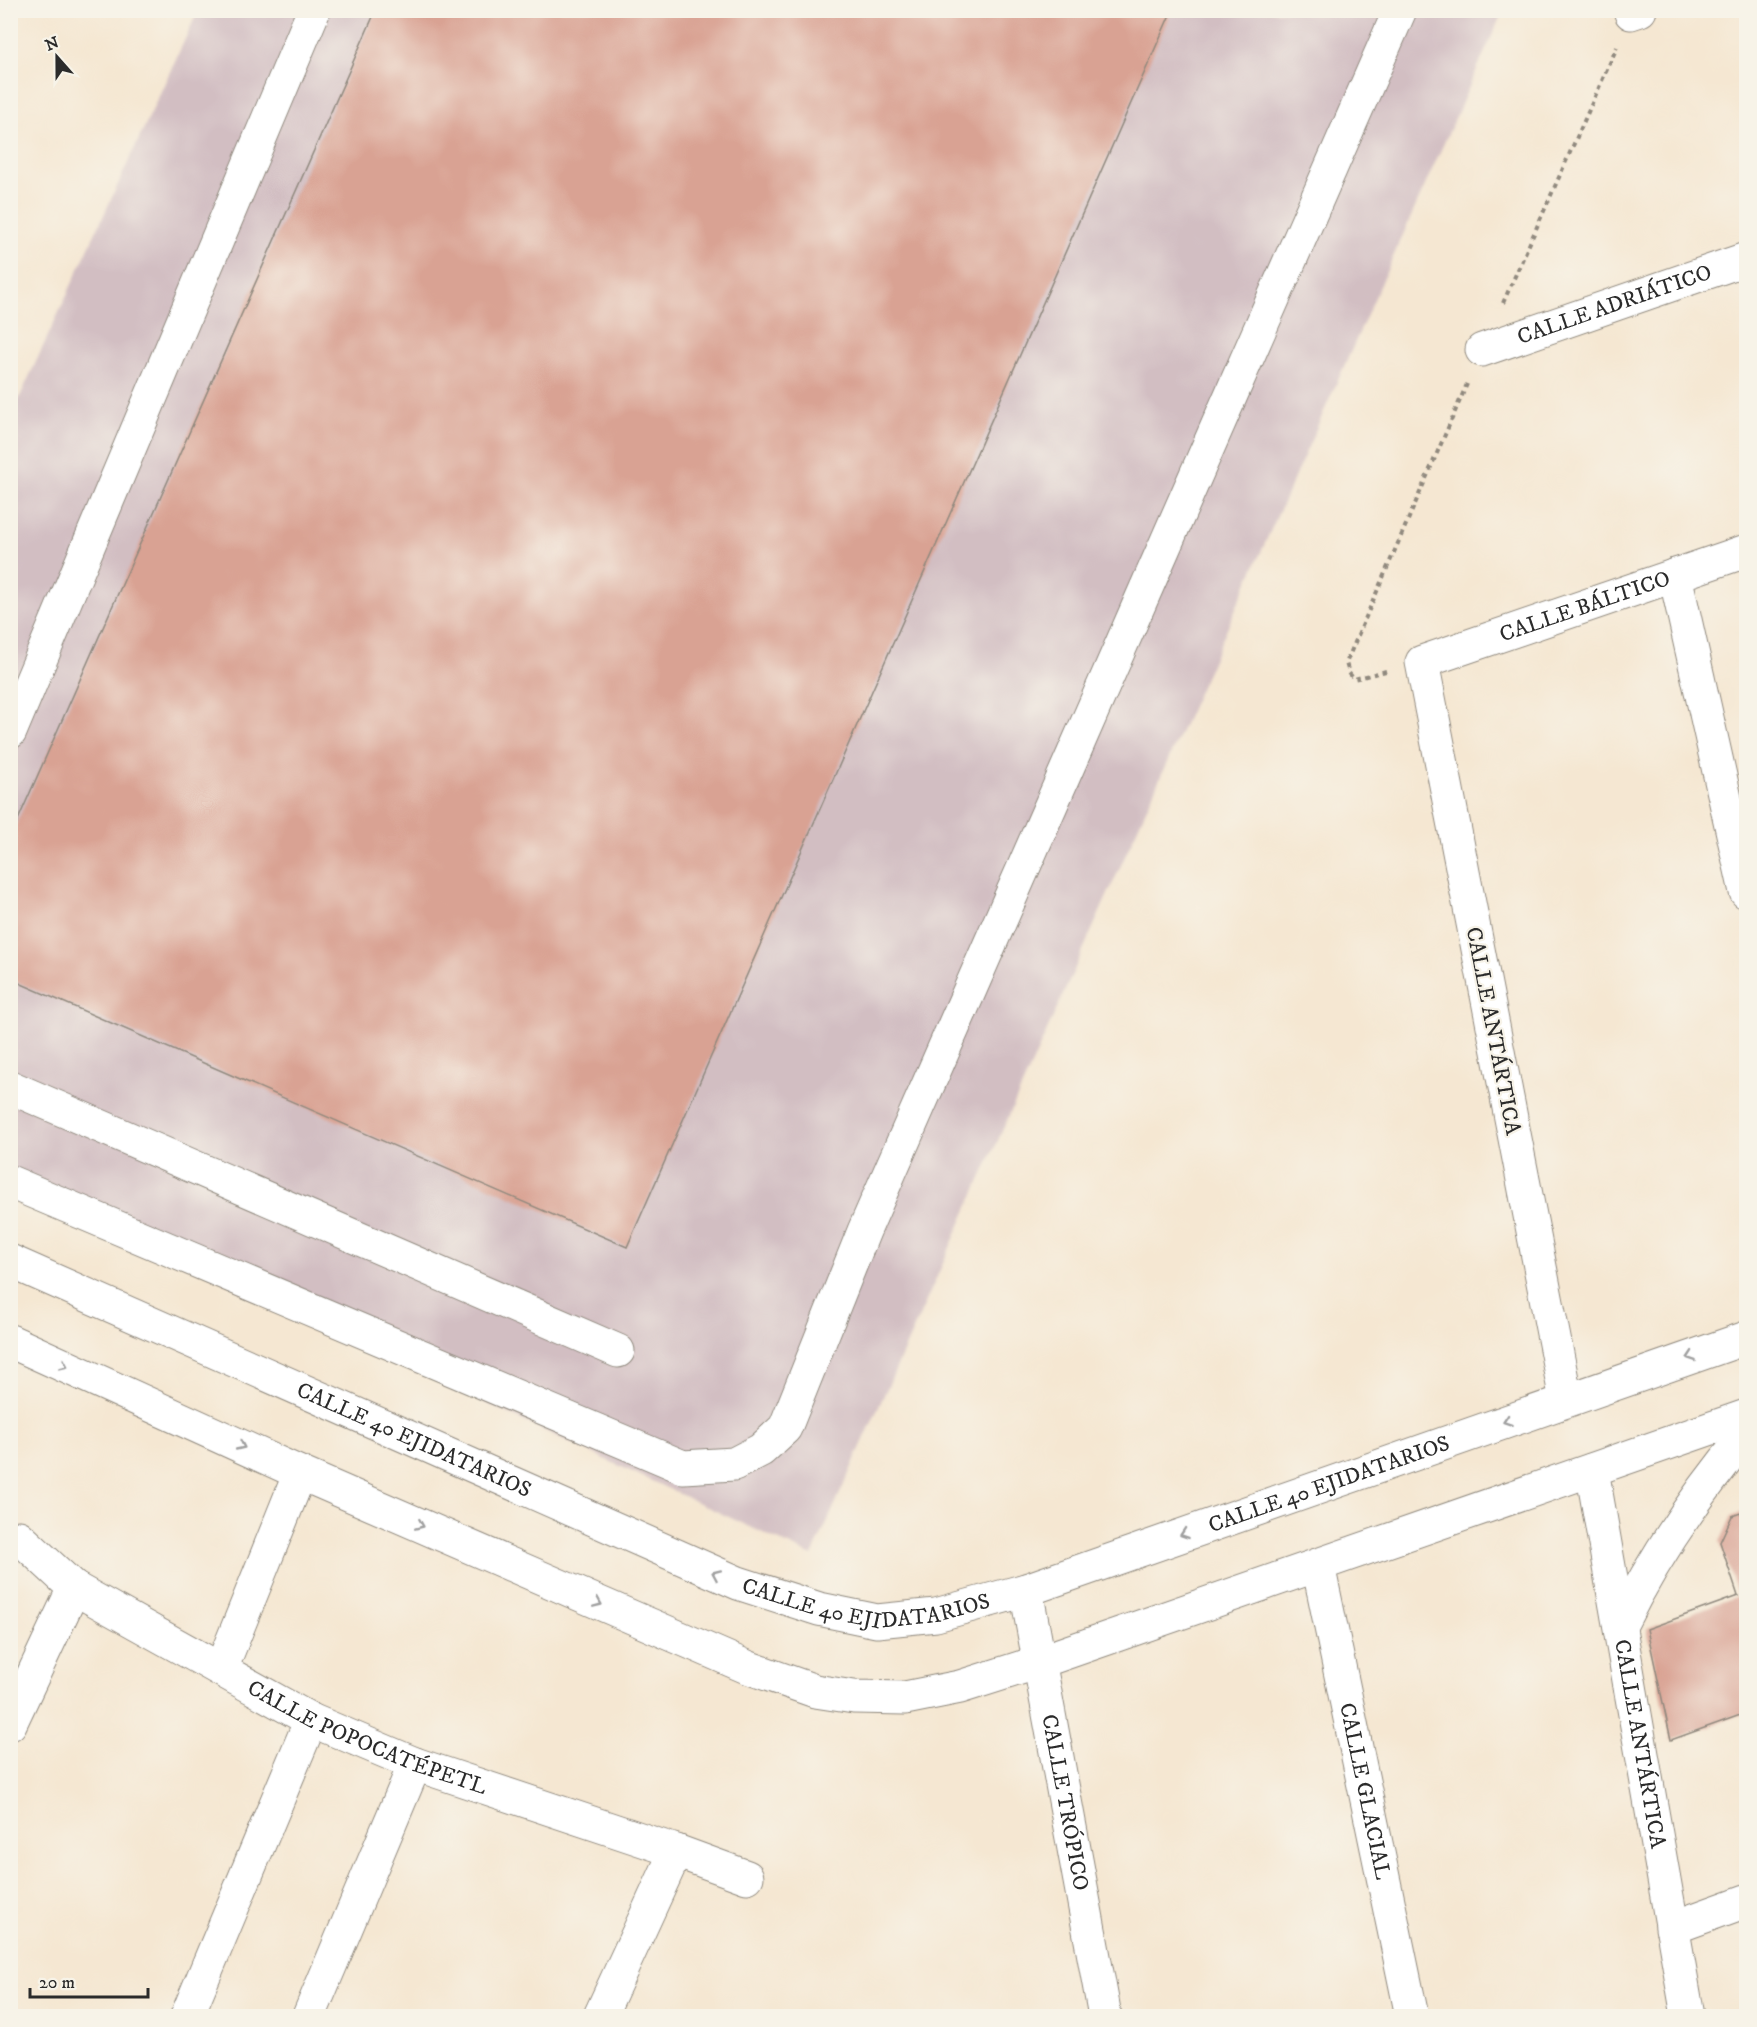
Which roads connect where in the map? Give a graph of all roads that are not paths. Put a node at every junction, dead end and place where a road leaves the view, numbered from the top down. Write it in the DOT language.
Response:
graph roads {
  1 [pos="314,10"];
  2 [pos="1400,10"];
  3 [pos="1746,259"];
  4 [pos="1482,350"];
  5 [pos="1746,551"];
  6 [pos="1675,575"];
  7 [pos="1422,662"];
  8 [pos="10,732"];
  9 [pos="1746,892"];
  10 [pos="10,1087"];
  11 [pos="10,1182"];
  12 [pos="10,1261"];
  13 [pos="1746,1338"];
  14 [pos="10,1341"];
  15 [pos="618,1351"];
  16 [pos="1566,1400"];
  17 [pos="1746,1416"];
  18 [pos="1746,1435"];
  19 [pos="1592,1470"];
  20 [pos="300,1473"];
  21 [pos="19,1537"];
  22 [pos="1318,1565"];
  23 [pos="74,1588"];
  24 [pos="1026,1590"];
  25 [pos="1620,1626"];
  26 [pos="1039,1662"];
  27 [pos="221,1669"];
  28 [pos="311,1720"];
  29 [pos="10,1724"];
  30 [pos="415,1764"];
  31 [pos="676,1851"];
  32 [pos="747,1877"];
  33 [pos="1746,1901"];
  34 [pos="1672,1928"];
  35 [pos="187,2016"];
  36 [pos="309,2016"];
  37 [pos="600,2016"];
  38 [pos="1105,2016"];
  39 [pos="1412,2016"];
  40 [pos="1688,2016"];
  1 -- 8 [label="street"];
  2 -- 11 [label="street"];
  3 -- 4 [label="street, CALLE ADRIÁTICO"];
  5 -- 6 [label="street, CALLE BÁLTICO"];
  6 -- 7 [label="street, CALLE BÁLTICO"];
  6 -- 9 [label="street"];
  7 -- 16 [label="street, CALLE ANTÁRTICA"];
  10 -- 15 [label="street"];
  24 -- 12 [label="street, CALLE 40 EJIDATARIOS, one-way"];
  13 -- 16 [label="street, CALLE 40 EJIDATARIOS, one-way"];
  14 -- 20 [label="street, one-way"];
  16 -- 24 [label="street, CALLE 40 EJIDATARIOS, one-way"];
  17 -- 19 [label="street"];
  18 -- 25 [label="street"];
  19 -- 22 [label="street"];
  19 -- 25 [label="street, CALLE ANTÁRTICA"];
  20 -- 26 [label="street, one-way"];
  20 -- 27 [label="street"];
  21 -- 23 [label="street, CALLE POPOCATÉPETL"];
  22 -- 26 [label="street"];
  22 -- 39 [label="street, CALLE GLACIAL"];
  23 -- 27 [label="street, CALLE POPOCATÉPETL"];
  23 -- 29 [label="street"];
  24 -- 26 [label="street, CALLE TRÓPICO"];
  25 -- 34 [label="street, CALLE ANTÁRTICA"];
  26 -- 38 [label="street, CALLE TRÓPICO"];
  27 -- 28 [label="street, CALLE POPOCATÉPETL"];
  28 -- 30 [label="street, CALLE POPOCATÉPETL"];
  28 -- 35 [label="street"];
  30 -- 31 [label="street, CALLE POPOCATÉPETL"];
  30 -- 36 [label="street"];
  31 -- 32 [label="street, CALLE POPOCATÉPETL"];
  31 -- 37 [label="street"];
  33 -- 34 [label="street"];
  34 -- 40 [label="street, CALLE ANTÁRTICA"];
}
